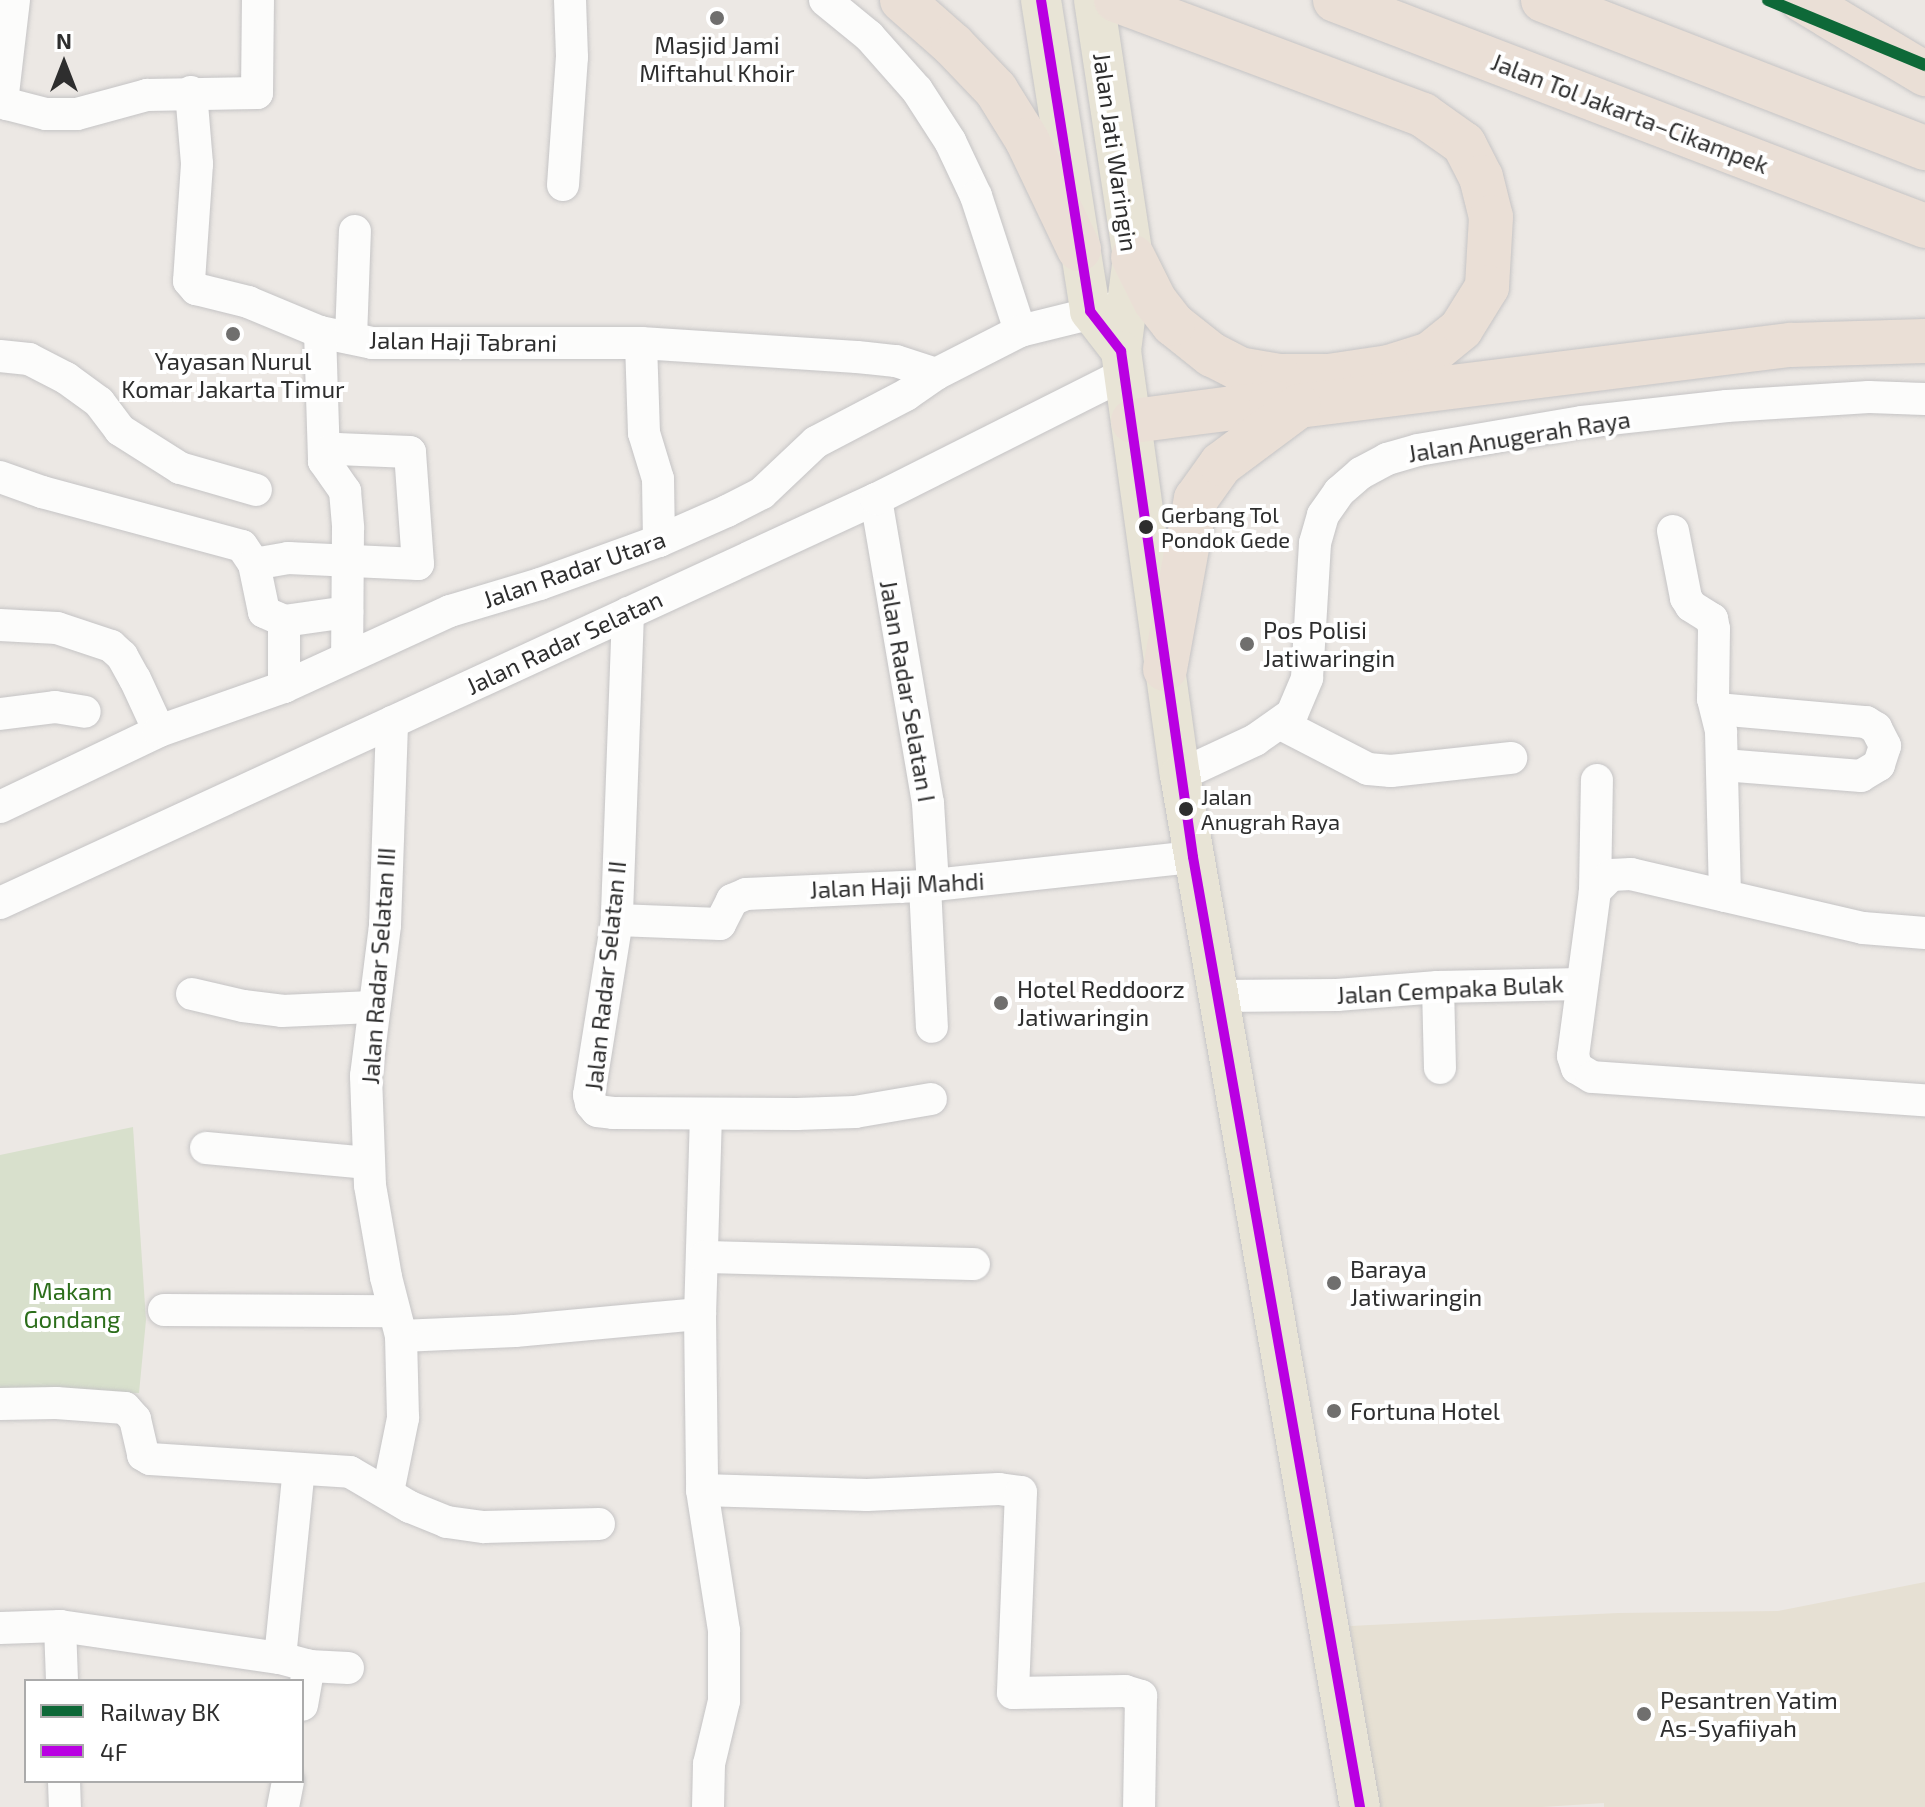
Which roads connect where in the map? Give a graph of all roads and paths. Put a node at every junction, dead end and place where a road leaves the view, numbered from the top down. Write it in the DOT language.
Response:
graph roads {
  1 [pos="14,0"];
  2 [pos="258,0"];
  3 [pos="570,0"];
  4 [pos="825,0"];
  5 [pos="902,0"];
  6 [pos="1041,0"];
  7 [pos="1094,0"];
  8 [pos="1116,0"];
  9 [pos="1335,0"];
  10 [pos="1543,0"];
  11 [pos="1802,0"];
  12 [pos="1925,74"];
  13 [pos="191,92"];
  14 [pos="1925,148"];
  15 [pos="563,185"];
  16 [pos="1925,226"];
  17 [pos="355,231"];
  18 [pos="1079,249"];
  19 [pos="1133,257"];
  20 [pos="1109,308"];
  21 [pos="1020,331"];
  22 [pos="320,332"];
  23 [pos="351,338"];
  24 [pos="1925,341"];
  25 [pos="641,343"];
  26 [pos="0,356"];
  27 [pos="1123,363"];
  28 [pos="936,374"];
  29 [pos="1925,399"];
  30 [pos="1299,406"];
  31 [pos="1133,421"];
  32 [pos="324,461"];
  33 [pos="0,477"];
  34 [pos="256,490"];
  35 [pos="876,499"];
  36 [pos="1673,531"];
  37 [pos="659,541"];
  38 [pos="348,560"];
  39 [pos="254,564"];
  40 [pos="347,612"];
  41 [pos="628,613"];
  42 [pos="284,621"];
  43 [pos="0,625"];
  44 [pos="347,656"];
  45 [pos="1165,669"];
  46 [pos="284,687"];
  47 [pos="1717,709"];
  48 [pos="85,712"];
  49 [pos="0,714"];
  50 [pos="392,722"];
  51 [pos="1281,724"];
  52 [pos="159,731"];
  53 [pos="1511,758"];
  54 [pos="1723,765"];
  55 [pos="1180,775"];
  56 [pos="1597,780"];
  57 [pos="0,807"];
  58 [pos="1193,857"];
  59 [pos="929,885"];
  60 [pos="1595,891"];
  61 [pos="1725,896"];
  62 [pos="0,903"];
  63 [pos="617,920"];
  64 [pos="1925,933"];
  65 [pos="1581,984"];
  66 [pos="1438,987"];
  67 [pos="192,994"];
  68 [pos="1217,996"];
  69 [pos="372,1007"];
  70 [pos="932,1027"];
  71 [pos="1440,1068"];
  72 [pos="931,1099"];
  73 [pos="1925,1100"];
  74 [pos="706,1114"];
  75 [pos="206,1148"];
  76 [pos="368,1163"];
  77 [pos="704,1257"];
  78 [pos="974,1264"];
  79 [pos="164,1310"];
  80 [pos="700,1314"];
  81 [pos="397,1324"];
  82 [pos="0,1404"];
  83 [pos="299,1469"];
  84 [pos="702,1490"];
  85 [pos="388,1492"];
  86 [pos="599,1524"];
  87 [pos="60,1626"];
  88 [pos="0,1628"];
  89 [pos="295,1662"];
  90 [pos="348,1668"];
  91 [pos="62,1679"];
  92 [pos="298,1679"];
  93 [pos="64,1783"];
  94 [pos="288,1783"];
  95 [pos="65,1807"];
  96 [pos="283,1807"];
  97 [pos="708,1807"];
  98 [pos="1139,1807"];
  99 [pos="1360,1807"];
  1 -- 13 [label="street"];
  2 -- 13 [label="street"];
  3 -- 15 [label="street"];
  4 -- 21 [label="street"];
  5 -- 18 [label="highway"];
  6 -- 18 [label="main road, Jalan Jati Waringin"];
  7 -- 19 [label="main road, Jalan Jati Waringin"];
  8 -- 19 [label="highway"];
  9 -- 16 [label="highway, Jalan Tol Jakarta–Cikampek"];
  10 -- 14 [label="highway"];
  11 -- 12 [label="highway"];
  13 -- 22 [label="street, Jalan Haji Tabrani"];
  17 -- 23 [label="street"];
  18 -- 20 [label="main road, Jalan Jati Waringin"];
  19 -- 20 [label="main road, Jalan Jati Waringin"];
  20 -- 21 [label="street, Jalan Radar Utara"];
  20 -- 27 [label="main road, Jalan Jati Waringin"];
  21 -- 28 [label="street, Jalan Radar Utara"];
  22 -- 23 [label="street, Jalan Haji Tabrani"];
  22 -- 32 [label="street"];
  23 -- 25 [label="street, Jalan Haji Tabrani"];
  24 -- 30 [label="highway"];
  25 -- 28 [label="street, Jalan Haji Tabrani"];
  25 -- 37 [label="street"];
  26 -- 34 [label="street"];
  27 -- 31 [label="main road, Jalan Jati Waringin"];
  27 -- 35 [label="street, Jalan Radar Selatan"];
  28 -- 37 [label="street, Jalan Radar Utara"];
  29 -- 51 [label="street, Jalan Anugerah Raya"];
  30 -- 31 [label="highway"];
  30 -- 45 [label="highway"];
  31 -- 45 [label="main road, Jalan Jati Waringin"];
  32 -- 38 [label="street"];
  32 -- 38 [label="street"];
  33 -- 39 [label="street"];
  35 -- 41 [label="street, Jalan Radar Selatan"];
  35 -- 59 [label="street, Jalan Radar Selatan I"];
  36 -- 47 [label="street"];
  37 -- 44 [label="street, Jalan Radar Utara"];
  38 -- 39 [label="street"];
  38 -- 40 [label="street"];
  39 -- 42 [label="street"];
  40 -- 42 [label="street"];
  40 -- 44 [label="street"];
  41 -- 50 [label="street, Jalan Radar Selatan"];
  41 -- 63 [label="street, Jalan Radar Selatan II"];
  42 -- 46 [label="street"];
  43 -- 52 [label="street"];
  44 -- 46 [label="street, Jalan Radar Utara"];
  45 -- 55 [label="main road, Jalan Jati Waringin"];
  46 -- 52 [label="street, Jalan Radar Utara"];
  47 -- 54 [label="street"];
  47 -- 54 [label="street"];
  48 -- 49 [label="street"];
  50 -- 62 [label="street, Jalan Radar Selatan"];
  50 -- 69 [label="street, Jalan Radar Selatan III"];
  51 -- 53 [label="street"];
  51 -- 55 [label="street"];
  52 -- 57 [label="street, Jalan Radar Utara"];
  54 -- 61 [label="street"];
  55 -- 58 [label="main road, Jalan Jati Waringin"];
  56 -- 60 [label="street"];
  58 -- 59 [label="street, Jalan Haji Mahdi"];
  58 -- 68 [label="main road, Jalan Jati Waringin"];
  59 -- 63 [label="street, Jalan Haji Mahdi"];
  59 -- 70 [label="street, Jalan Radar Selatan I"];
  60 -- 61 [label="street"];
  60 -- 65 [label="street"];
  61 -- 64 [label="street"];
  63 -- 74 [label="street, Jalan Radar Selatan II"];
  65 -- 66 [label="street, Jalan Cempaka Bulak"];
  65 -- 73 [label="street, Jalan Cempaka Bulak"];
  66 -- 68 [label="street, Jalan Cempaka Bulak"];
  66 -- 71 [label="street"];
  67 -- 69 [label="street"];
  68 -- 99 [label="main road, Jalan Jati Waringin"];
  69 -- 76 [label="street, Jalan Radar Selatan III"];
  72 -- 74 [label="street"];
  74 -- 77 [label="street"];
  75 -- 76 [label="street"];
  76 -- 81 [label="street, Jalan Radar Selatan III"];
  77 -- 78 [label="street"];
  77 -- 80 [label="street"];
  79 -- 81 [label="street"];
  80 -- 81 [label="street"];
  80 -- 84 [label="street"];
  81 -- 85 [label="street, Jalan Radar Selatan III"];
  82 -- 83 [label="street"];
  83 -- 85 [label="street"];
  83 -- 89 [label="street"];
  84 -- 97 [label="street"];
  84 -- 98 [label="street"];
  85 -- 86 [label="street"];
  87 -- 88 [label="street"];
  87 -- 89 [label="street"];
  87 -- 91 [label="street"];
  89 -- 90 [label="street"];
  89 -- 92 [label="street"];
  93 -- 95 [label="street"];
  94 -- 96 [label="street"];
}
